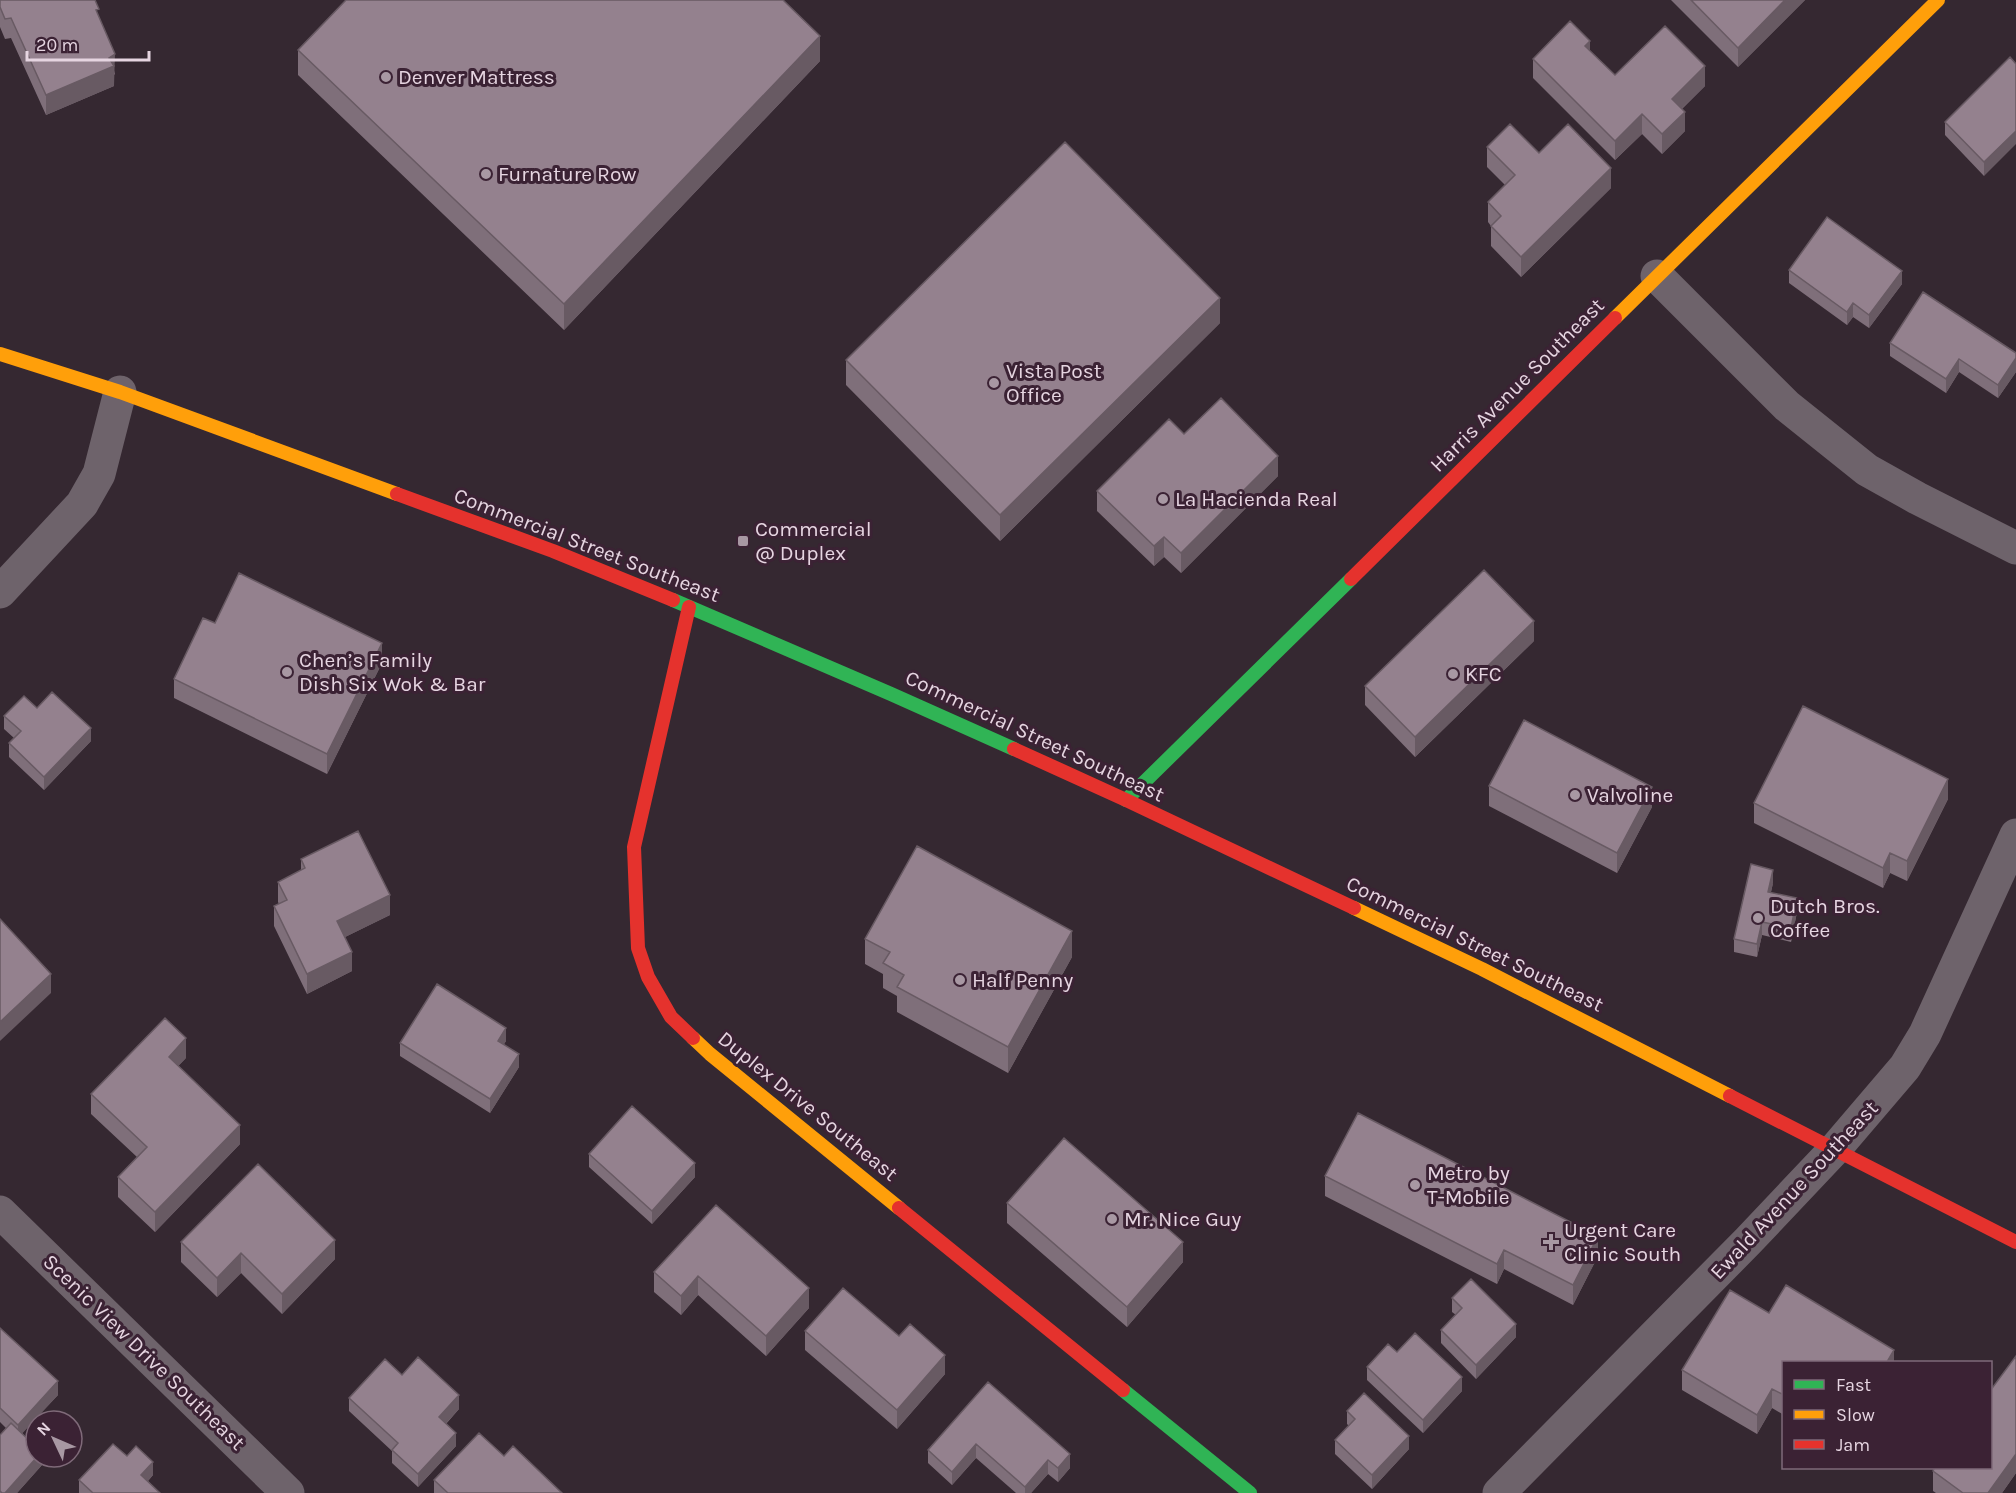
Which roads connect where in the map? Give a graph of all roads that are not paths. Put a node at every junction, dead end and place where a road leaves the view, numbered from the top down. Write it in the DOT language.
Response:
graph roads {
  1 [pos="1938,0"];
  2 [pos="1657,276"];
  3 [pos="0,354"];
  4 [pos="120,392"];
  5 [pos="2016,548"];
  6 [pos="0,592"];
  7 [pos="690,607"];
  8 [pos="1126,800"];
  9 [pos="2016,835"];
  10 [pos="1835,1149"];
  11 [pos="0,1212"];
  12 [pos="2016,1242"];
  13 [pos="288,1493"];
  14 [pos="1250,1493"];
  15 [pos="1499,1493"];
  1 -- 2 [label="street, Harris Avenue Southeast"];
  2 -- 5 [label="street"];
  2 -- 8 [label="street, Harris Avenue Southeast"];
  3 -- 4 [label="street, Commercial Street Southeast"];
  4 -- 6 [label="street"];
  4 -- 7 [label="street, Commercial Street Southeast"];
  7 -- 8 [label="street, Commercial Street Southeast"];
  7 -- 14 [label="street, Duplex Drive Southeast"];
  8 -- 10 [label="street, Commercial Street Southeast"];
  9 -- 10 [label="street, Ewald Avenue Southeast"];
  10 -- 12 [label="street, Commercial Street Southeast"];
  10 -- 15 [label="street, Ewald Avenue Southeast"];
  11 -- 13 [label="street, Scenic View Drive Southeast"];
}
